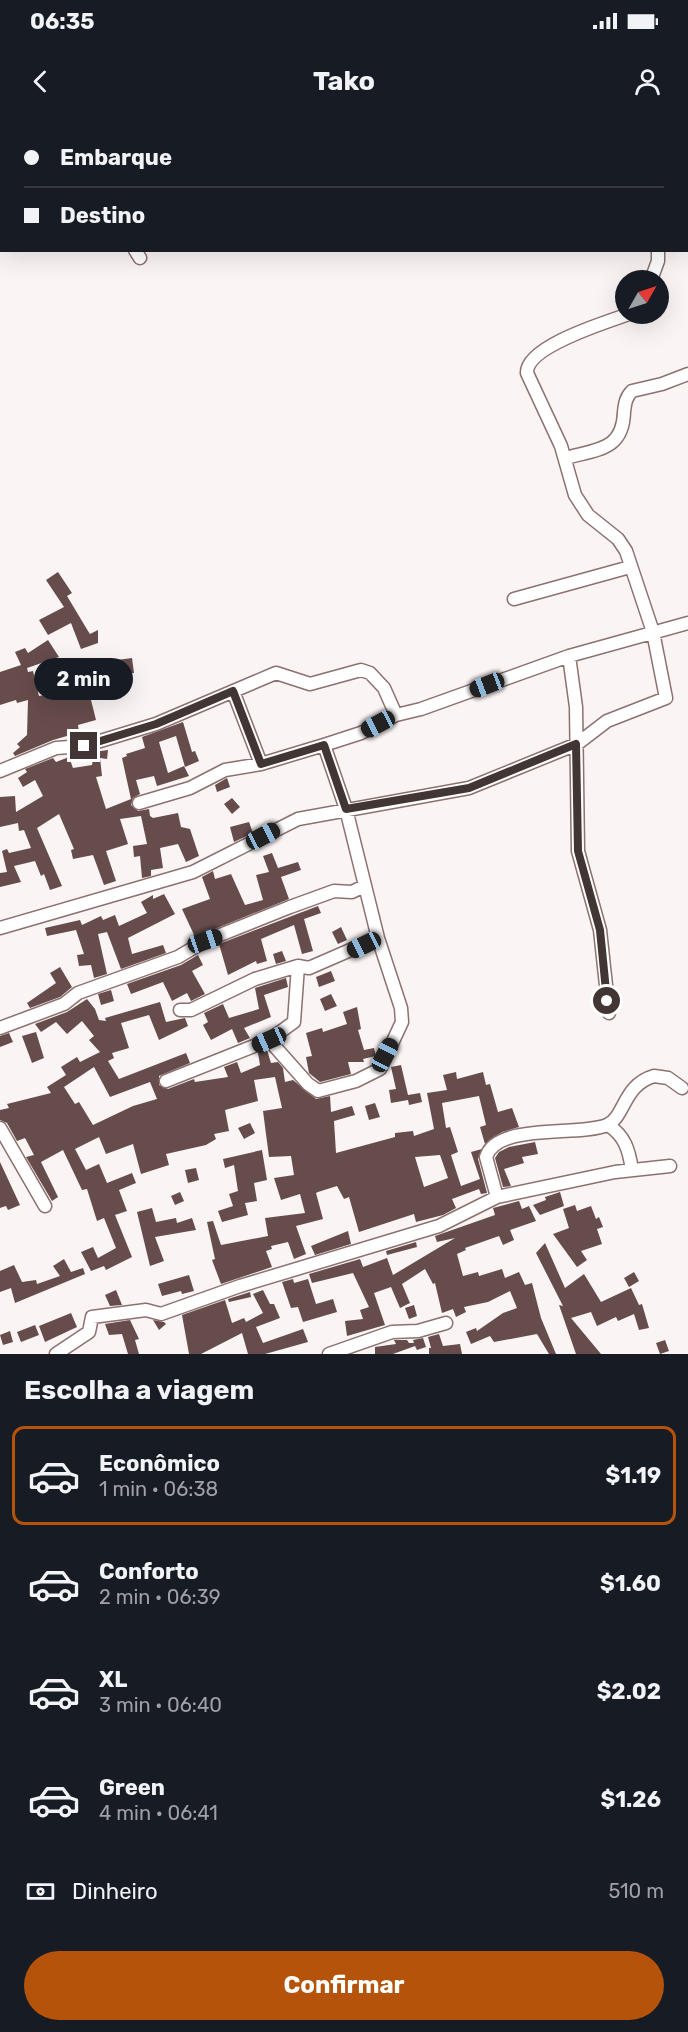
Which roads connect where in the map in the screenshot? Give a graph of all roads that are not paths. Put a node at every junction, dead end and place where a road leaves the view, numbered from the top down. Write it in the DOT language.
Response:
graph roads {
  1 [pos="658,252"];
  2 [pos="655,270"];
  3 [pos="615,319"];
  4 [pos="688,374"];
  5 [pos="566,458"];
  6 [pos="630,567"];
  7 [pos="514,599"];
  8 [pos="688,623"];
  9 [pos="653,632"];
  10 [pos="569,656"];
  11 [pos="233,691"];
  12 [pos="396,715"];
  13 [pos="576,744"];
  14 [pos="324,745"];
  15 [pos="261,764"];
  16 [pos="0,771"];
  17 [pos="139,803"];
  18 [pos="346,809"];
  19 [pos="364,886"];
  20 [pos="0,928"];
  21 [pos="378,938"];
  22 [pos="298,966"];
  23 [pos="180,1010"];
  24 [pos="609,1013"];
  25 [pos="0,1028"];
  26 [pos="269,1040"];
  27 [pos="166,1082"];
  28 [pos="682,1088"];
  29 [pos="608,1125"];
  30 [pos="0,1128"];
  31 [pos="670,1166"];
  32 [pos="632,1170"];
  33 [pos="497,1197"];
  34 [pos="45,1206"];
  35 [pos="446,1323"];
  36 [pos="56,1354"];
  37 [pos="329,1354"];
  1 -- 2 [label="street"];
  3 -- 5 [label="street"];
  4 -- 5 [label="street"];
  5 -- 6 [label="street"];
  6 -- 7 [label="street"];
  6 -- 9 [label="street"];
  8 -- 9 [label="street"];
  9 -- 10 [label="street"];
  9 -- 13 [label="street"];
  10 -- 12 [label="street"];
  10 -- 13 [label="street"];
  11 -- 12 [label="street"];
  11 -- 15 [label="street"];
  11 -- 16 [label="street"];
  12 -- 14 [label="street"];
  13 -- 18 [label="street"];
  13 -- 24 [label="street"];
  14 -- 15 [label="street"];
  14 -- 18 [label="street"];
  15 -- 17 [label="street"];
  18 -- 19 [label="street"];
  18 -- 20 [label="street"];
  19 -- 21 [label="street"];
  19 -- 25 [label="street"];
  21 -- 22 [label="street"];
  21 -- 26 [label="street"];
  22 -- 23 [label="street"];
  22 -- 26 [label="street"];
  26 -- 27 [label="street"];
  28 -- 29 [label="street"];
  29 -- 32 [label="street"];
  29 -- 33 [label="street"];
  30 -- 34 [label="street"];
  31 -- 32 [label="street"];
  32 -- 33 [label="street"];
  33 -- 36 [label="street"];
  35 -- 37 [label="street"];
}
